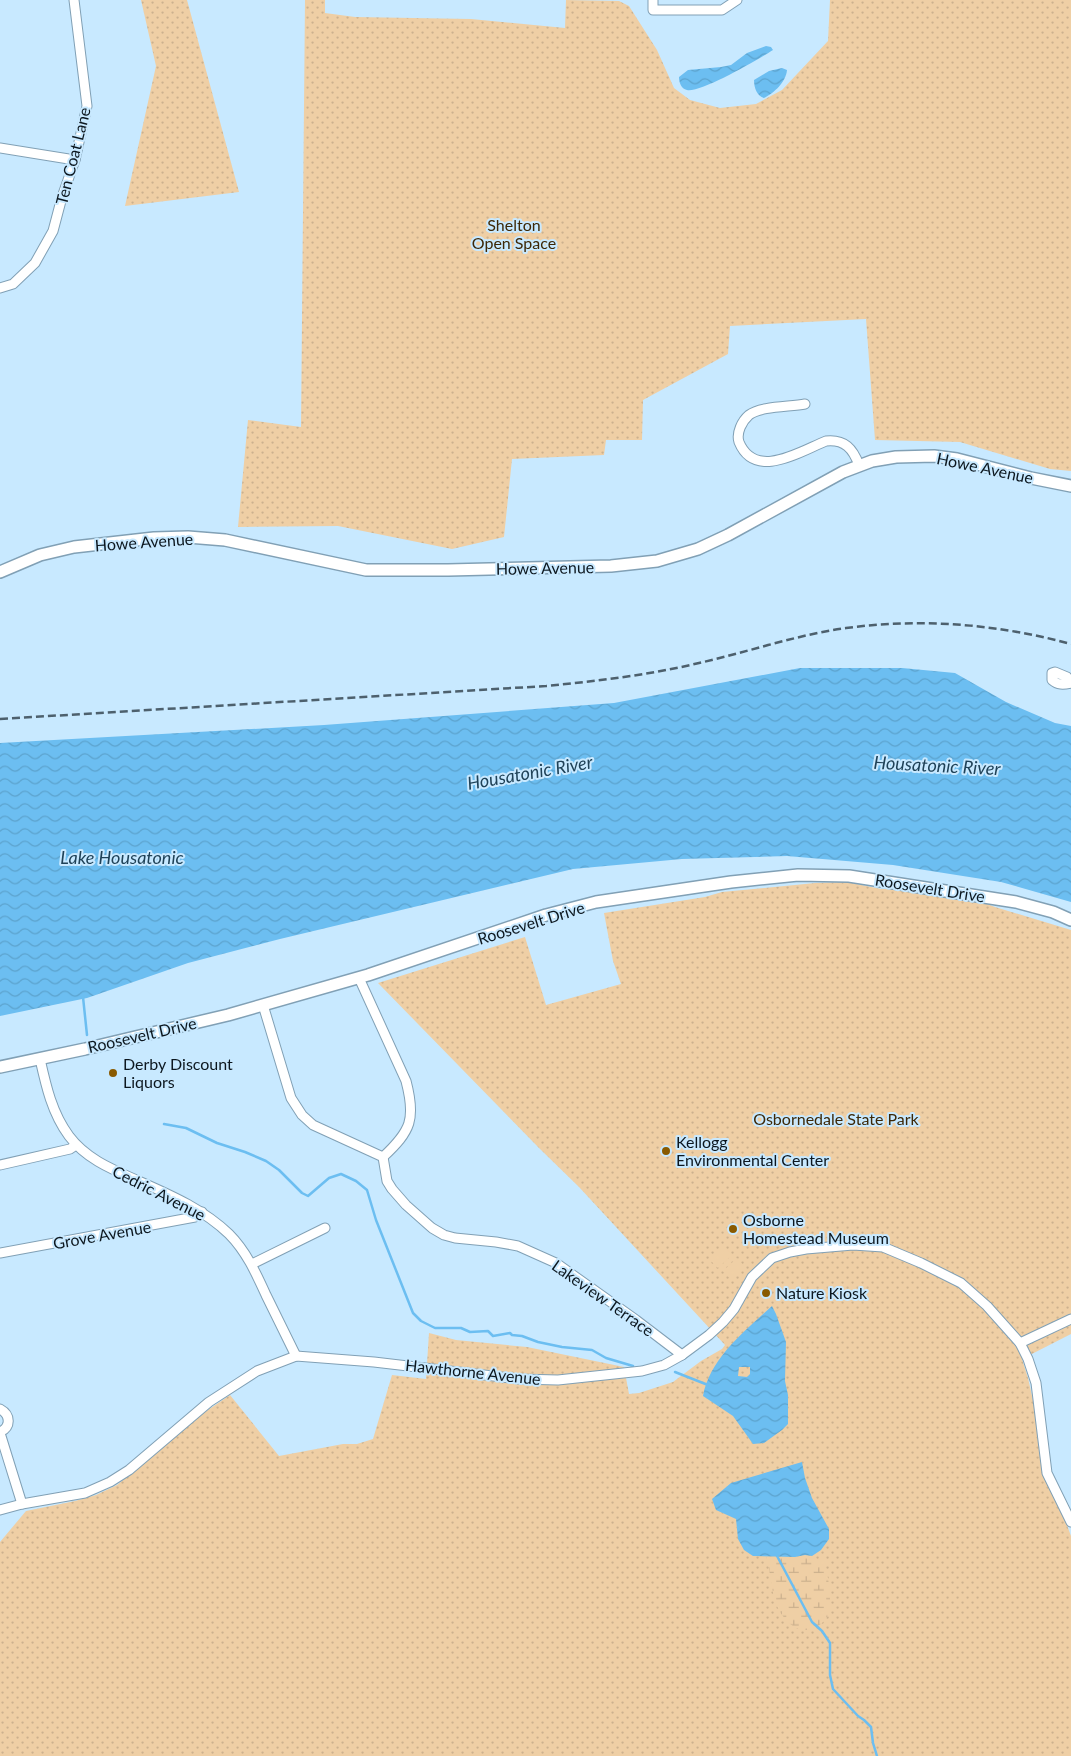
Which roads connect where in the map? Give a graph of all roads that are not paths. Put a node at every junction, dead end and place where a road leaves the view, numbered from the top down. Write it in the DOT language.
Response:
graph roads {
  1 [pos="74,0"];
  2 [pos="652,0"];
  3 [pos="737,0"];
  4 [pos="0,148"];
  5 [pos="75,160"];
  6 [pos="0,288"];
  7 [pos="805,404"];
  8 [pos="859,465"];
  9 [pos="1071,486"];
  10 [pos="0,572"];
  11 [pos="1071,920"];
  12 [pos="359,978"];
  13 [pos="263,1005"];
  14 [pos="40,1058"];
  15 [pos="0,1067"];
  16 [pos="76,1145"];
  17 [pos="383,1157"];
  18 [pos="0,1164"];
  19 [pos="202,1212"];
  20 [pos="325,1228"];
  21 [pos="0,1253"];
  22 [pos="252,1264"];
  23 [pos="1071,1319"];
  24 [pos="1020,1343"];
  25 [pos="682,1355"];
  26 [pos="296,1356"];
  27 [pos="0,1409"];
  28 [pos="0,1432"];
  29 [pos="22,1504"];
  30 [pos="0,1510"];
  31 [pos="1071,1522"];
  1 -- 5 [label="street, Ten Coat Lane"];
  2 -- 3 [label="street"];
  4 -- 5 [label="street"];
  5 -- 6 [label="street, Ten Coat Lane"];
  7 -- 8 [label="street"];
  8 -- 9 [label="main road, Howe Avenue"];
  8 -- 10 [label="main road, Howe Avenue"];
  11 -- 12 [label="main road, Roosevelt Drive"];
  12 -- 13 [label="main road, Roosevelt Drive"];
  12 -- 17 [label="street"];
  13 -- 14 [label="main road, Roosevelt Drive"];
  13 -- 17 [label="street"];
  14 -- 15 [label="main road, Roosevelt Drive"];
  14 -- 16 [label="street, Cedric Avenue"];
  16 -- 18 [label="street"];
  16 -- 19 [label="street, Cedric Avenue"];
  17 -- 25 [label="street, Lakeview Terrace"];
  19 -- 21 [label="street, Grove Avenue"];
  19 -- 22 [label="street, Cedric Avenue"];
  20 -- 22 [label="street"];
  22 -- 26 [label="street, Cedric Avenue"];
  23 -- 24 [label="street"];
  24 -- 25 [label="street, Hawthorne Avenue"];
  24 -- 31 [label="street, Hawthorne Avenue"];
  25 -- 26 [label="street, Hawthorne Avenue"];
  26 -- 29 [label="street, Hawthorne Avenue"];
  27 -- 28 [label="street"];
  28 -- 29 [label="street"];
  29 -- 30 [label="street, Hawthorne Avenue"];
}
